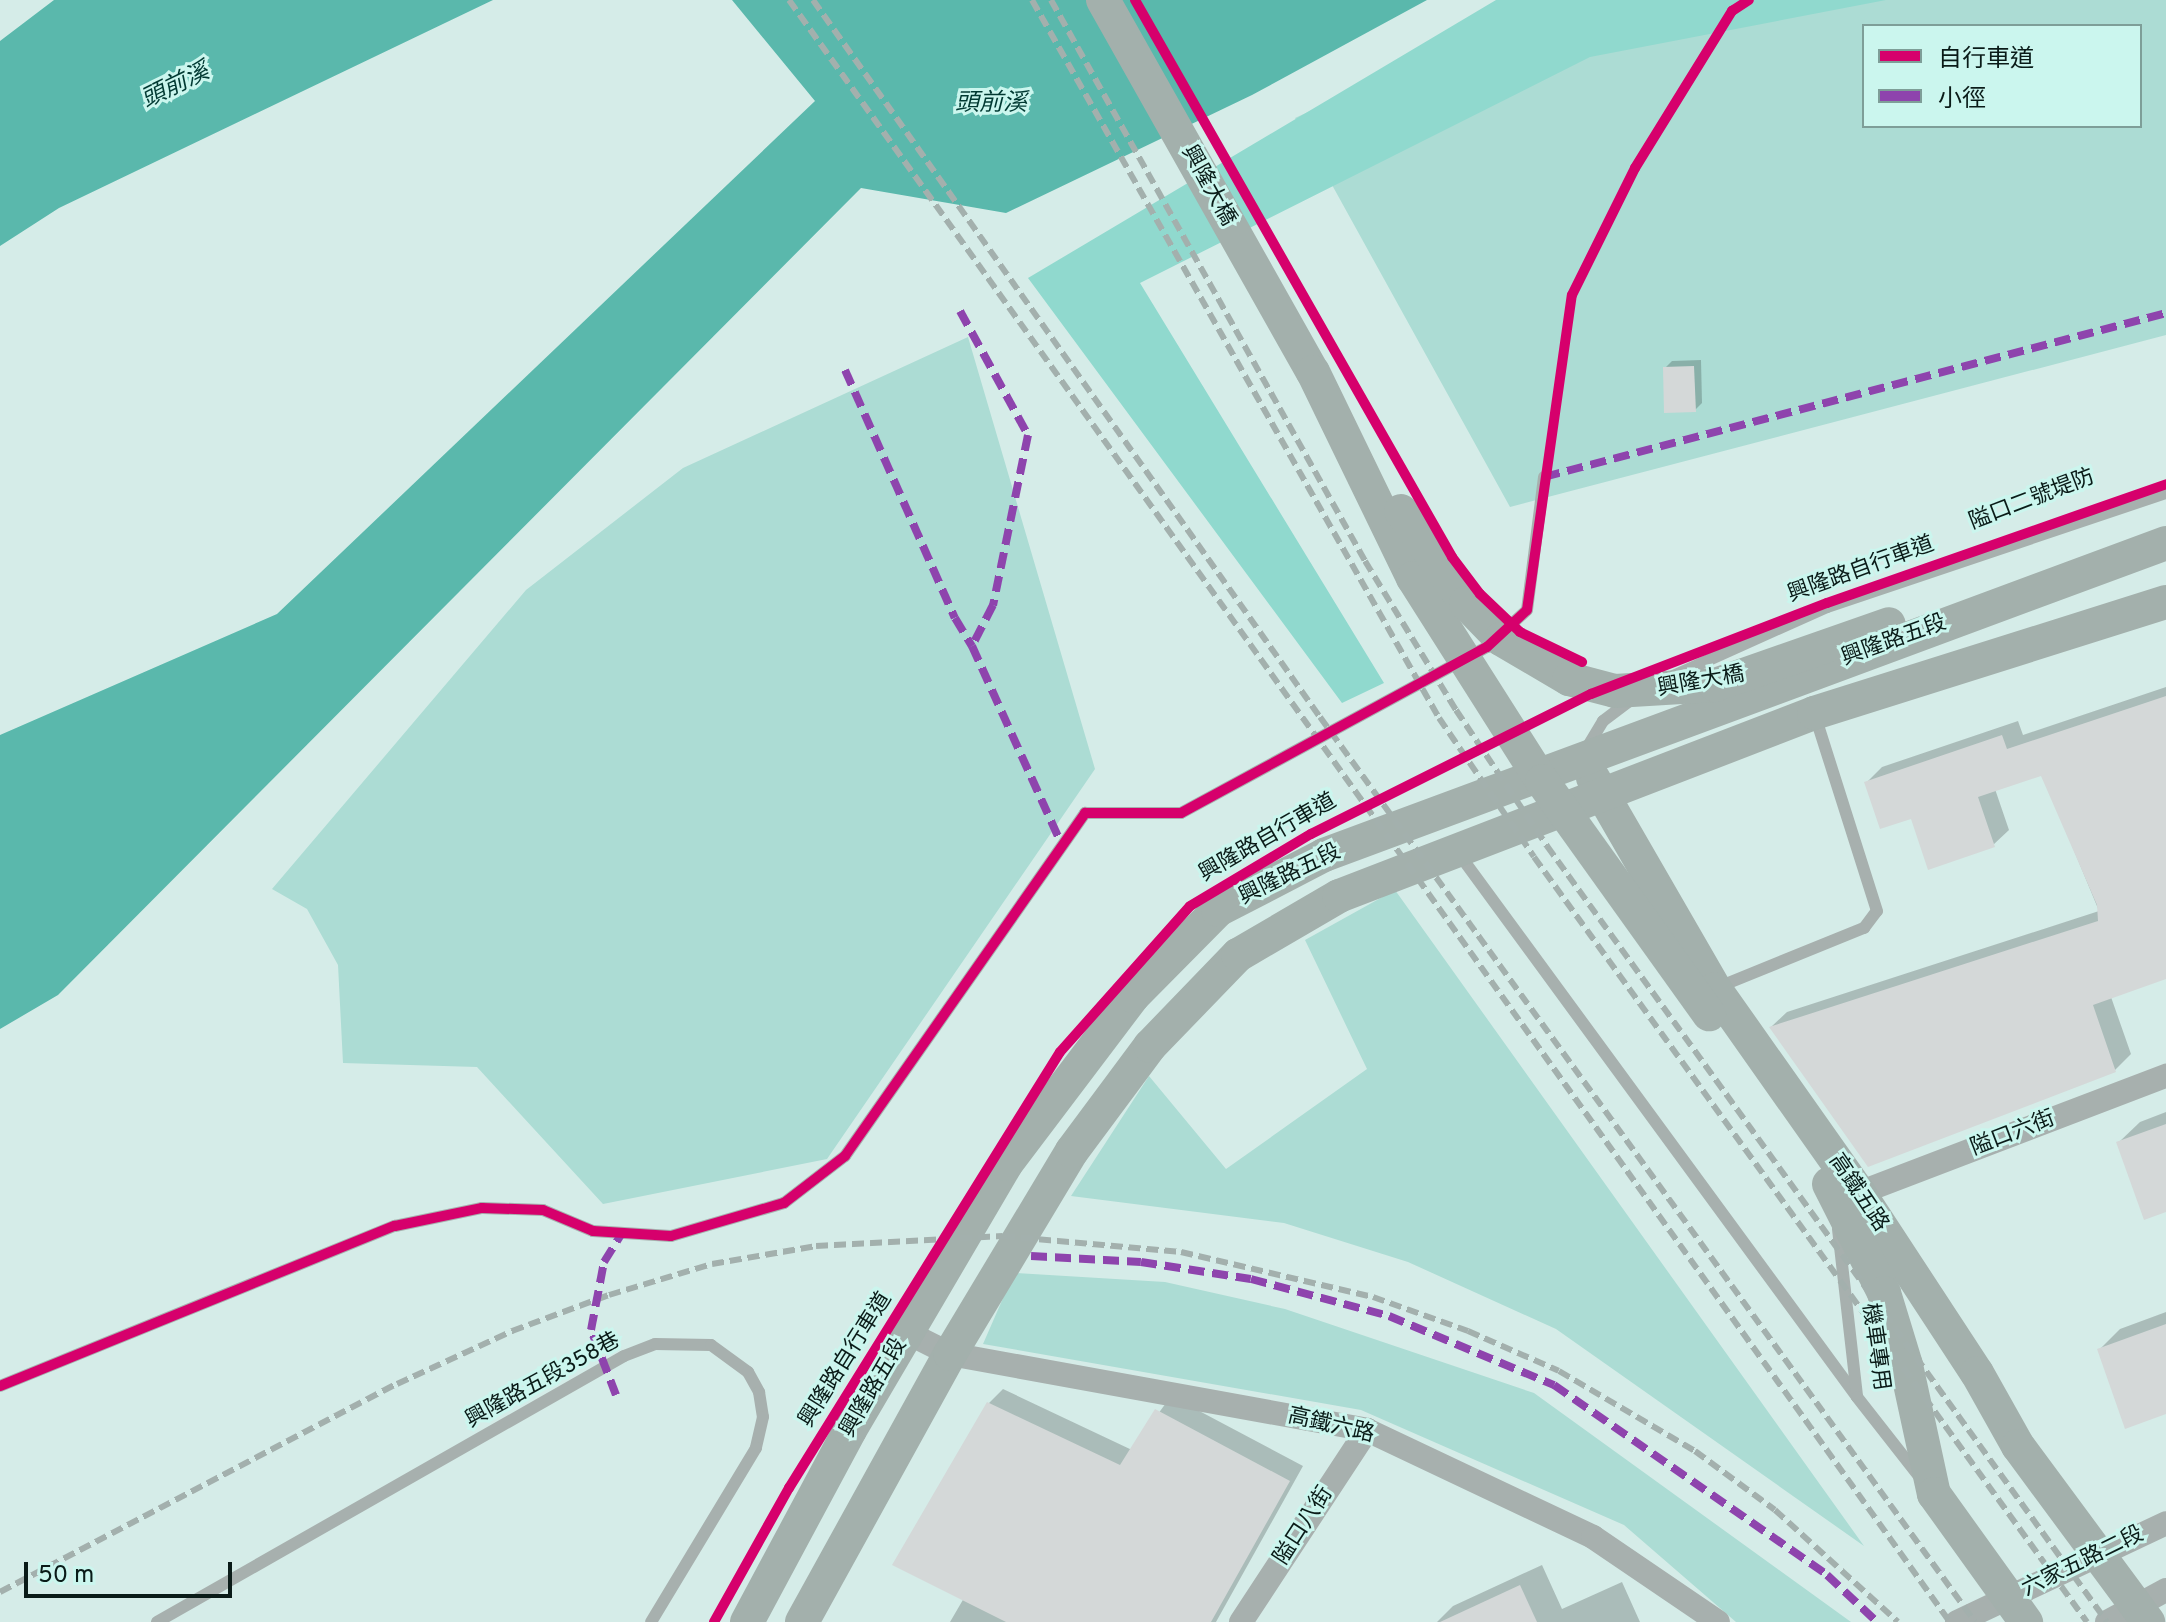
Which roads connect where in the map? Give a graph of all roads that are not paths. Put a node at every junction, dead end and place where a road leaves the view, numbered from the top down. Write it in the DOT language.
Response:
graph roads {
  1 [pos="1103,0"];
  2 [pos="1313,372"];
  3 [pos="1544,477"];
  4 [pos="2166,493"];
  5 [pos="2166,523"];
  6 [pos="2166,543"];
  7 [pos="2166,602"];
  8 [pos="1814,713"];
  9 [pos="1582,756"];
  10 [pos="1604,798"];
  11 [pos="1457,852"];
  12 [pos="1712,1001"];
  13 [pos="2166,1076"];
  14 [pos="1844,1188"];
  15 [pos="906,1332"];
  16 [pos="950,1354"];
  17 [pos="0,1386"];
  18 [pos="1857,1397"];
  19 [pos="1367,1430"];
  20 [pos="1934,1494"];
  21 [pos="2166,1523"];
  22 [pos="2098,1554"];
  23 [pos="2166,1590"];
  24 [pos="2017,1610"];
  25 [pos="2130,1616"];
  26 [pos="157,1622"];
  27 [pos="651,1622"];
  28 [pos="747,1622"];
  29 [pos="802,1622"];
  30 [pos="1241,1622"];
  31 [pos="1718,1622"];
  32 [pos="1957,1622"];
  1 -- 2 [label="street, 興隆大橋"];
  2 -- 5 [label="street, 興隆大橋, bridge"];
  2 -- 12 [label="street, 興隆大橋, bridge"];
  3 -- 17 [label="lane"];
  4 -- 9 [label="lane"];
  6 -- 9 [label="street, 興隆路五段"];
  7 -- 8 [label="street, 興隆路五段"];
  8 -- 10 [label="street, 興隆路五段"];
  8 -- 12 [label="lane"];
  9 -- 10 [label="street"];
  9 -- 15 [label="street, 興隆路五段"];
  10 -- 11 [label="street, 興隆路五段"];
  10 -- 12 [label="street"];
  11 -- 16 [label="street, 興隆路五段"];
  11 -- 18 [label="lane"];
  12 -- 14 [label="street, 興隆大橋"];
  13 -- 14 [label="street, 隘口六街"];
  14 -- 18 [label="lane, 機車專用"];
  14 -- 20 [label="street, 高鐵五路"];
  14 -- 22 [label="street, 高鐵五路"];
  15 -- 16 [label="street, 高鐵六路"];
  15 -- 28 [label="street, 興隆路五段"];
  16 -- 19 [label="street, 高鐵六路"];
  16 -- 29 [label="street, 興隆路五段"];
  18 -- 20 [label="lane, 機車專用"];
  19 -- 30 [label="street, 隘口八街"];
  19 -- 31 [label="street, 高鐵六路"];
  20 -- 24 [label="street, 高鐵五路"];
  21 -- 22 [label="street, 六家五路二段"];
  22 -- 24 [label="street, 六家五路二段"];
  22 -- 25 [label="street, 高鐵五路"];
  23 -- 25 [label="street"];
  24 -- 32 [label="street, 六家五路二段"];
  26 -- 27 [label="lane, 興隆路五段358巷"];
}
